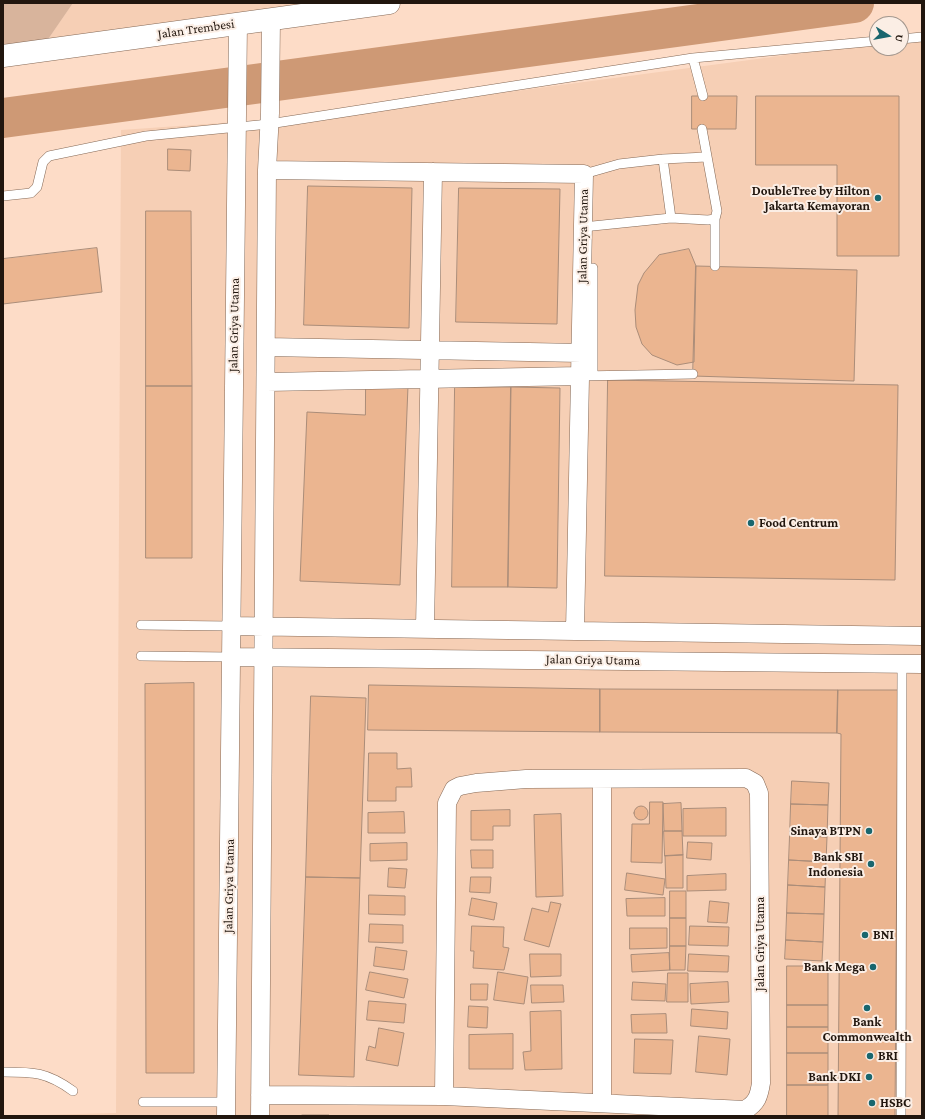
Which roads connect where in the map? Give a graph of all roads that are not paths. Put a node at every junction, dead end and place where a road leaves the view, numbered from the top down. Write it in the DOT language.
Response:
graph roads {
  1 [pos="389,3"];
  2 [pos="308,8"];
  3 [pos="271,25"];
  4 [pos="238,29"];
  5 [pos="922,37"];
  6 [pos="909,38"];
  7 [pos="869,42"];
  8 [pos="3,56"];
  9 [pos="693,58"];
  10 [pos="702,96"];
  11 [pos="269,119"];
  12 [pos="237,120"];
  13 [pos="702,129"];
  14 [pos="707,157"];
  15 [pos="663,158"];
  16 [pos="267,170"];
  17 [pos="433,172"];
  18 [pos="584,174"];
  19 [pos="3,196"];
  20 [pos="671,218"];
  21 [pos="715,218"];
  22 [pos="583,227"];
  23 [pos="715,266"];
  24 [pos="593,268"];
  25 [pos="267,347"];
  26 [pos="430,350"];
  27 [pos="581,353"];
  28 [pos="693,374"];
  29 [pos="587,376"];
  30 [pos="430,378"];
  31 [pos="267,382"];
  32 [pos="141,625"];
  33 [pos="230,626"];
  34 [pos="264,626"];
  35 [pos="425,629"];
  36 [pos="575,631"];
  37 [pos="922,636"];
  38 [pos="141,656"];
  39 [pos="231,657"];
  40 [pos="264,657"];
  41 [pos="902,663"];
  42 [pos="922,664"];
  43 [pos="602,779"];
  44 [pos="3,1072"];
  45 [pos="72,1091"];
  46 [pos="260,1095"];
  47 [pos="444,1096"];
  48 [pos="143,1102"];
  49 [pos="602,1103"];
  50 [pos="226,1109"];
  51 [pos="260,1116"];
  52 [pos="901,1116"];
  1 -- 2 [label="street, Jalan Trembesi"];
  2 -- 3 [label="street, Jalan Trembesi"];
  3 -- 4 [label="street, Jalan Trembesi"];
  3 -- 11 [label="street"];
  4 -- 8 [label="street, Jalan Trembesi"];
  4 -- 12 [label="street, Jalan Griya Utama"];
  5 -- 6 [label="lane"];
  7 -- 9 [label="lane"];
  9 -- 10 [label="lane"];
  9 -- 11 [label="lane"];
  11 -- 12 [label="lane"];
  11 -- 16 [label="street"];
  12 -- 19 [label="lane"];
  12 -- 33 [label="street, Jalan Griya Utama"];
  13 -- 14 [label="lane"];
  14 -- 15 [label="lane"];
  14 -- 21 [label="lane"];
  15 -- 18 [label="lane"];
  15 -- 20 [label="lane"];
  16 -- 17 [label="street, Jalan Griya Utama"];
  16 -- 25 [label="street"];
  17 -- 18 [label="street, Jalan Griya Utama"];
  17 -- 26 [label="street"];
  18 -- 22 [label="street, Jalan Griya Utama"];
  20 -- 21 [label="lane"];
  20 -- 22 [label="lane"];
  21 -- 23 [label="lane"];
  22 -- 27 [label="street, Jalan Griya Utama"];
  24 -- 29 [label="lane"];
  25 -- 26 [label="street"];
  25 -- 31 [label="street"];
  26 -- 27 [label="street"];
  26 -- 30 [label="street"];
  27 -- 29 [label="street, Jalan Griya Utama"];
  28 -- 29 [label="lane"];
  29 -- 30 [label="street"];
  29 -- 36 [label="street, Jalan Griya Utama"];
  30 -- 31 [label="street"];
  30 -- 35 [label="street"];
  31 -- 34 [label="street"];
  32 -- 33 [label="lane"];
  33 -- 34 [label="street"];
  33 -- 39 [label="street, Jalan Griya Utama"];
  34 -- 35 [label="street"];
  34 -- 40 [label="street"];
  35 -- 36 [label="street"];
  36 -- 37 [label="street"];
  38 -- 39 [label="lane"];
  39 -- 40 [label="street, Jalan Griya Utama"];
  39 -- 50 [label="street, Jalan Griya Utama"];
  40 -- 41 [label="street, Jalan Griya Utama"];
  40 -- 46 [label="street"];
  41 -- 42 [label="street, Jalan Griya Utama"];
  41 -- 52 [label="lane"];
  43 -- 47 [label="street, Jalan Griya Utama"];
  43 -- 49 [label="street"];
  43 -- 49 [label="street, Jalan Griya Utama"];
  44 -- 45 [label="lane"];
  46 -- 47 [label="street, Jalan Griya Utama"];
  46 -- 51 [label="street"];
  47 -- 49 [label="street, Jalan Griya Utama"];
  48 -- 50 [label="lane"];
}
